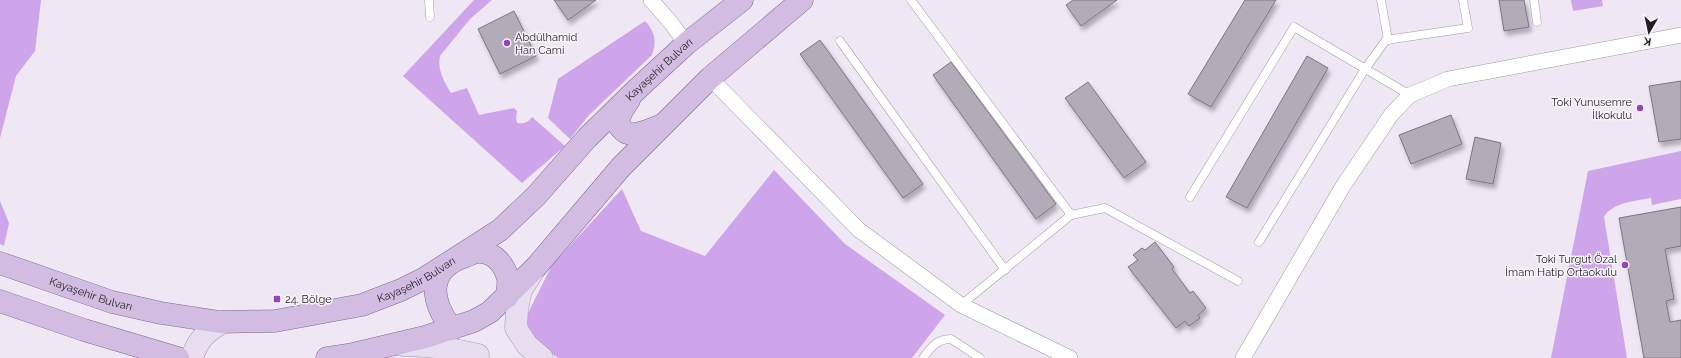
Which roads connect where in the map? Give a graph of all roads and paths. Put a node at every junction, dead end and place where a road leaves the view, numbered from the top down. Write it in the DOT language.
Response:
graph roads {
  1 [pos="429,0"];
  2 [pos="651,0"];
  3 [pos="742,0"];
  4 [pos="802,0"];
  5 [pos="911,0"];
  6 [pos="1382,0"];
  7 [pos="1463,0"];
  8 [pos="1534,0"];
  9 [pos="430,17"];
  10 [pos="1537,22"];
  11 [pos="1681,35"];
  12 [pos="1388,40"];
  13 [pos="840,42"];
  14 [pos="686,44"];
  15 [pos="1365,69"];
  16 [pos="710,78"];
  17 [pos="634,92"];
  18 [pos="1410,95"];
  19 [pos="665,124"];
  20 [pos="1190,197"];
  21 [pos="1071,215"];
  22 [pos="1259,242"];
  23 [pos="455,259"];
  24 [pos="0,263"];
  25 [pos="536,267"];
  26 [pos="1005,270"];
  27 [pos="1238,281"];
  28 [pos="507,297"];
  29 [pos="0,301"];
  30 [pos="961,305"];
  31 [pos="223,322"];
  32 [pos="516,328"];
  33 [pos="452,329"];
  34 [pos="393,344"];
  35 [pos="166,356"];
  36 [pos="480,357"];
  37 [pos="192,358"];
  38 [pos="327,358"];
  39 [pos="542,358"];
  40 [pos="922,358"];
  41 [pos="980,358"];
  42 [pos="1070,358"];
  43 [pos="1242,358"];
  1 -- 9 [label="lane"];
  2 -- 14 [label="street"];
  3 -- 14 [label="main road, Kayaşehir Bulvarı"];
  4 -- 16 [label="main road"];
  5 -- 21 [label="lane"];
  6 -- 12 [label="lane"];
  7 -- 12 [label="lane"];
  8 -- 10 [label="lane"];
  11 -- 18 [label="street"];
  12 -- 15 [label="lane"];
  13 -- 26 [label="lane"];
  14 -- 17 [label="main road, Kayaşehir Bulvarı"];
  15 -- 18 [label="lane"];
  15 -- 20 [label="lane"];
  15 -- 22 [label="lane"];
  16 -- 19 [label="main road"];
  16 -- 30 [label="street"];
  17 -- 19 [label="main road"];
  17 -- 23 [label="main road, Kayaşehir Bulvarı"];
  18 -- 43 [label="street"];
  19 -- 25 [label="main road"];
  21 -- 26 [label="lane"];
  21 -- 27 [label="lane"];
  23 -- 28 [label="main road"];
  23 -- 31 [label="main road, Kayaşehir Bulvarı"];
  23 -- 33 [label="main road"];
  24 -- 31 [label="main road, Kayaşehir Bulvarı"];
  25 -- 28 [label="main road"];
  25 -- 32 [label="main road"];
  26 -- 30 [label="lane"];
  28 -- 32 [label="main road"];
  28 -- 33 [label="main road"];
  29 -- 35 [label="main road"];
  30 -- 42 [label="street"];
  31 -- 37 [label="main road"];
  32 -- 39 [label="main road"];
  33 -- 34 [label="main road"];
  33 -- 36 [label="main road"];
  34 -- 36 [label="main road"];
  34 -- 38 [label="main road"];
  40 -- 41 [label="lane"];
}
